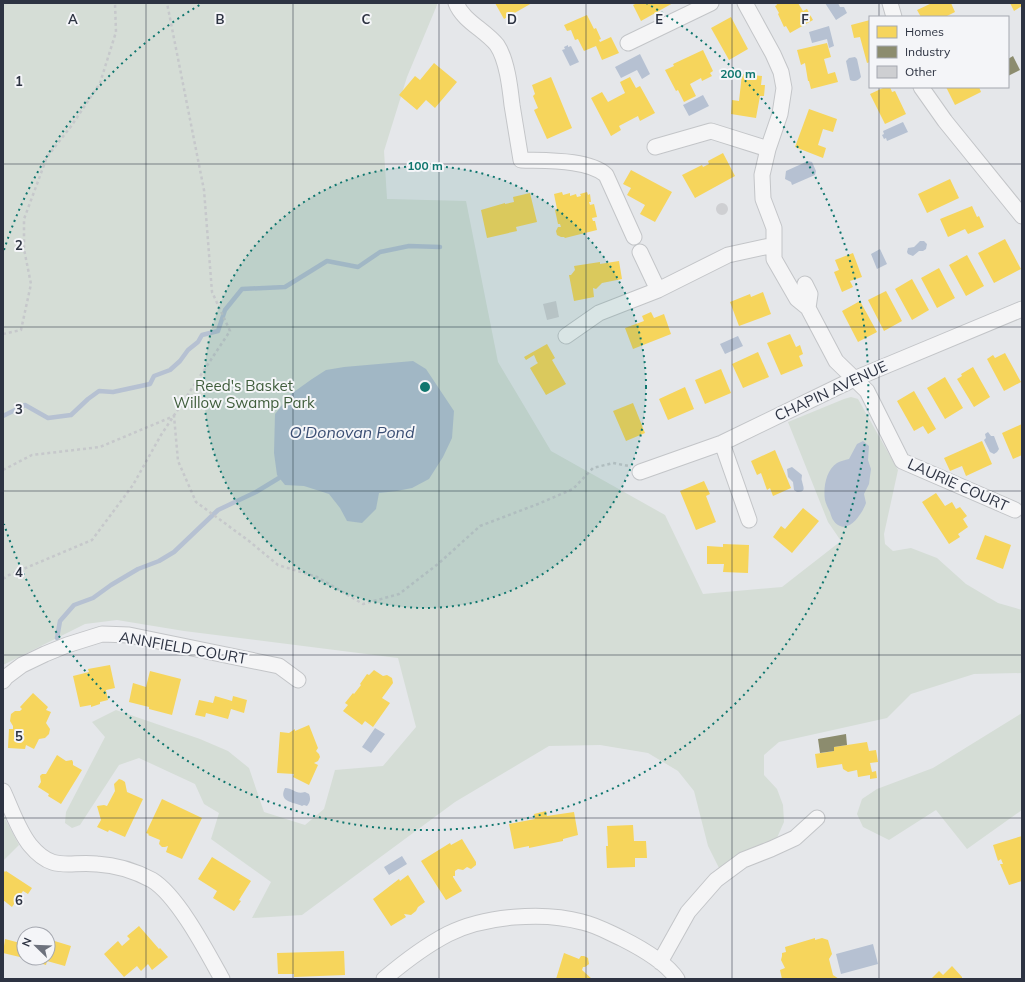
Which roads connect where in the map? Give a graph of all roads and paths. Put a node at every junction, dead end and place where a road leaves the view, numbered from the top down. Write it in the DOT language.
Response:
graph roads {
  1 [pos="115,3"];
  2 [pos="167,3"];
  3 [pos="456,3"];
  4 [pos="711,3"];
  5 [pos="745,3"];
  6 [pos="890,3"];
  7 [pos="894,16"];
  8 [pos="628,43"];
  9 [pos="922,88"];
  10 [pos="655,147"];
  11 [pos="768,149"];
  12 [pos="1022,216"];
  13 [pos="634,237"];
  14 [pos="774,245"];
  15 [pos="640,252"];
  16 [pos="805,284"];
  17 [pos="658,290"];
  18 [pos="808,308"];
  19 [pos="1022,309"];
  20 [pos="3,334"];
  21 [pos="566,336"];
  22 [pos="854,378"];
  23 [pos="174,416"];
  24 [pos="722,442"];
  25 [pos="3,470"];
  26 [pos="642,472"];
  27 [pos="1015,510"];
  28 [pos="749,520"];
  29 [pos="3,580"];
  30 [pos="298,680"];
  31 [pos="3,681"];
  32 [pos="3,790"];
  33 [pos="817,818"];
  34 [pos="660,962"];
  35 [pos="222,979"];
  36 [pos="384,979"];
  37 [pos="677,979"];
  1 -- 20 [label="path"];
  2 -- 23 [label="path"];
  3 -- 13 [label="street"];
  4 -- 8 [label="street"];
  5 -- 11 [label="street"];
  6 -- 7 [label="street"];
  9 -- 12 [label="street"];
  10 -- 11 [label="street"];
  11 -- 14 [label="street"];
  14 -- 17 [label="street"];
  14 -- 18 [label="street"];
  15 -- 17 [label="street"];
  16 -- 18 [label="street"];
  17 -- 21 [label="street"];
  18 -- 22 [label="street, LAURIE COURT"];
  19 -- 22 [label="street, CHAPIN AVENUE"];
  22 -- 24 [label="street, CHAPIN AVENUE"];
  22 -- 27 [label="street, LAURIE COURT"];
  23 -- 25 [label="path"];
  23 -- 26 [label="path"];
  23 -- 29 [label="path"];
  24 -- 26 [label="street, CHAPIN AVENUE"];
  24 -- 28 [label="street"];
  30 -- 31 [label="street, ANNFIELD COURT"];
  32 -- 35 [label="street"];
  33 -- 34 [label="street"];
  34 -- 36 [label="street"];
  34 -- 37 [label="street"];
}
